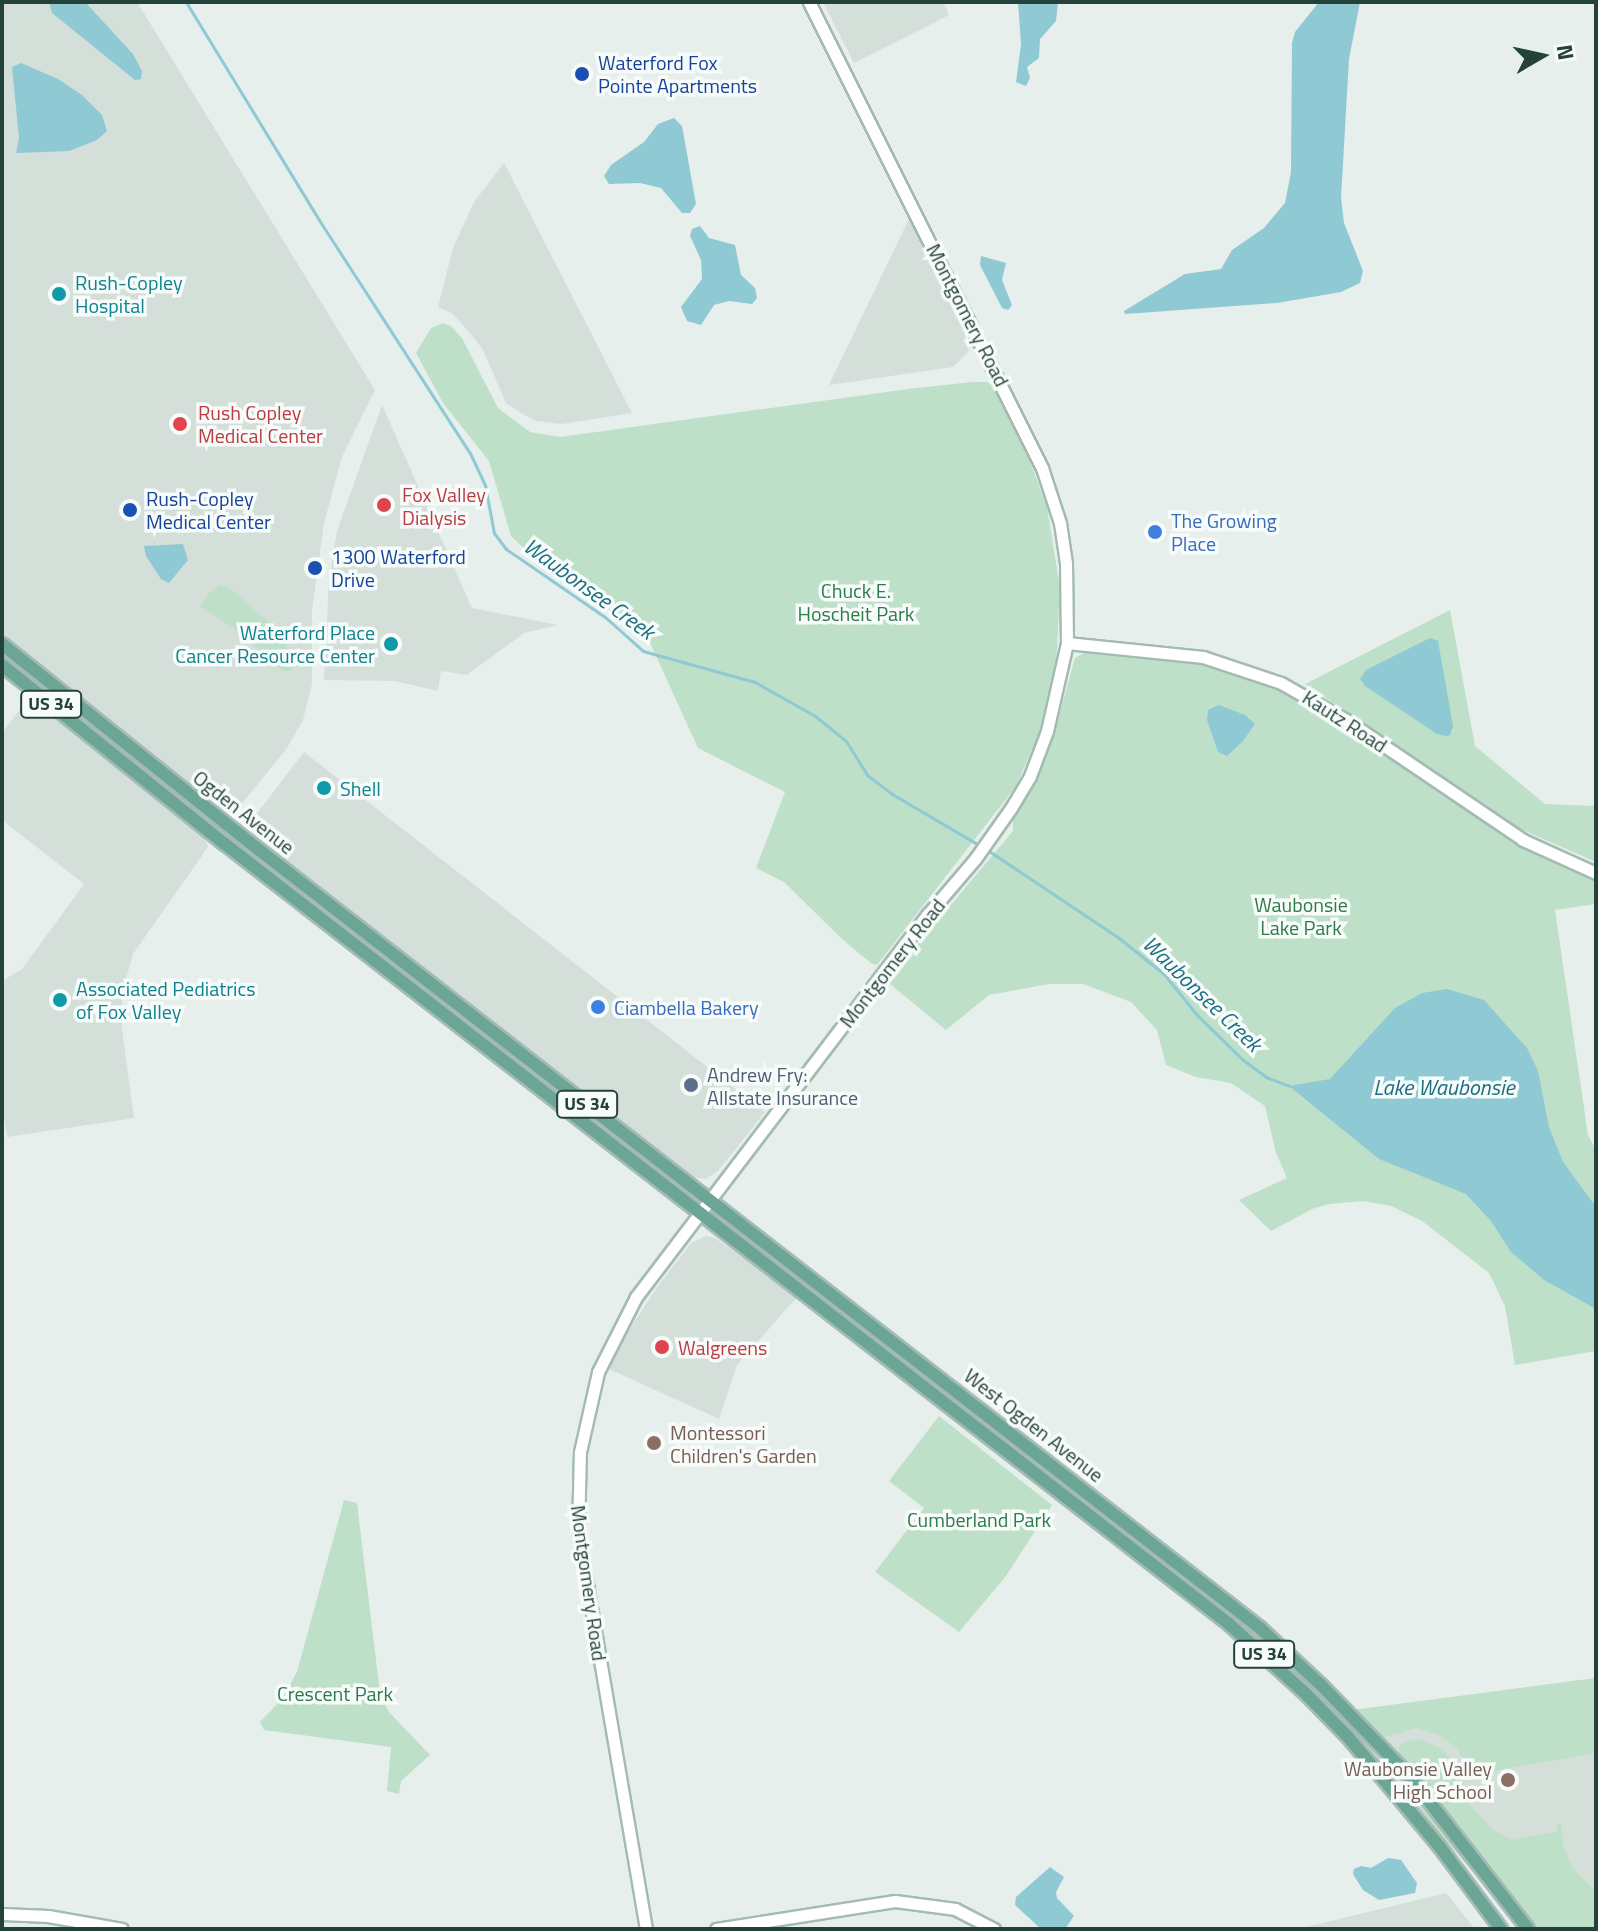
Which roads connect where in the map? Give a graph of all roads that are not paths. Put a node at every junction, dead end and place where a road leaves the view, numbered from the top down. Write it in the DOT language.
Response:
graph roads {
  1 [pos="809,2"];
  2 [pos="1067,643"];
  3 [pos="2,644"];
  4 [pos="2,665"];
  5 [pos="1596,873"];
  6 [pos="463,1008"];
  7 [pos="449,1018"];
  8 [pos="710,1200"];
  9 [pos="701,1214"];
  10 [pos="2,1914"];
  11 [pos="122,1929"];
  12 [pos="646,1929"];
  13 [pos="716,1929"];
  14 [pos="994,1929"];
  15 [pos="1501,1929"];
  16 [pos="1528,1929"];
  1 -- 2 [label="street, Montgomery Road"];
  2 -- 5 [label="street, Kautz Road"];
  2 -- 8 [label="street, Montgomery Road"];
  3 -- 6 [label="main road, Ogden Avenue / US 34"];
  4 -- 7 [label="main road, Ogden Avenue / US 34"];
  6 -- 7 [label="main road"];
  6 -- 8 [label="main road, West Ogden Avenue / US 34"];
  7 -- 9 [label="main road, West Ogden Avenue / US 34"];
  8 -- 9 [label="street, Montgomery Road"];
  8 -- 16 [label="main road, West Ogden Avenue / US 34"];
  9 -- 12 [label="street, Montgomery Road"];
  9 -- 15 [label="main road, West Ogden Avenue / US 34"];
  10 -- 11 [label="street"];
  13 -- 14 [label="street"];
}
